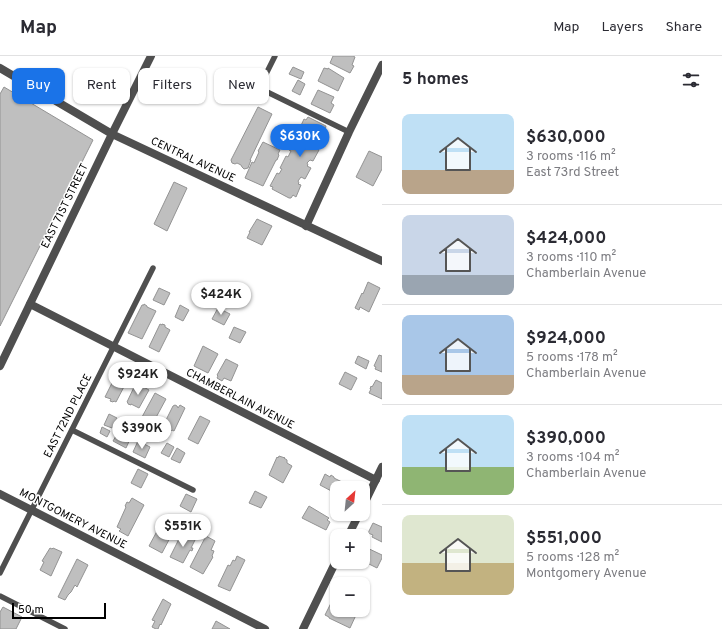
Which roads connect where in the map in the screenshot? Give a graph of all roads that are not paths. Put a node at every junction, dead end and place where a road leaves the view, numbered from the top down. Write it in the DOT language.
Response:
graph roads {
  1 [pos="151,56"];
  2 [pos="275,56"];
  3 [pos="382,65"];
  4 [pos="0,68"];
  5 [pos="349,132"];
  6 [pos="112,134"];
  7 [pos="306,226"];
  8 [pos="382,261"];
  9 [pos="153,268"];
  10 [pos="30,304"];
  11 [pos="113,347"];
  12 [pos="0,366"];
  13 [pos="72,430"];
  14 [pos="382,467"];
  15 [pos="376,480"];
  16 [pos="193,490"];
  17 [pos="370,492"];
  18 [pos="0,494"];
  19 [pos="31,510"];
  20 [pos="332,569"];
  21 [pos="0,573"];
  22 [pos="0,596"];
  23 [pos="65,629"];
  24 [pos="265,629"];
  25 [pos="303,629"];
  1 -- 6 [label="street, EAST 71ST STREET"];
  2 -- 5 [label="lane"];
  3 -- 5 [label="street"];
  4 -- 6 [label="street, CENTRAL AVENUE"];
  5 -- 7 [label="street"];
  6 -- 7 [label="street, CENTRAL AVENUE"];
  6 -- 10 [label="street, EAST 71ST STREET"];
  7 -- 8 [label="street, CENTRAL AVENUE"];
  9 -- 11 [label="lane, EAST 72ND PLACE"];
  10 -- 11 [label="street, CHAMBERLAIN AVENUE"];
  10 -- 12 [label="street, EAST 71ST STREET"];
  11 -- 13 [label="lane, EAST 72ND PLACE"];
  11 -- 15 [label="street, CHAMBERLAIN AVENUE"];
  13 -- 16 [label="lane"];
  13 -- 19 [label="lane, EAST 72ND PLACE"];
  14 -- 15 [label="street"];
  15 -- 17 [label="street"];
  18 -- 19 [label="street, MONTGOMERY AVENUE"];
  19 -- 21 [label="lane, EAST 72ND PLACE"];
  19 -- 24 [label="street, MONTGOMERY AVENUE"];
  20 -- 25 [label="street"];
  22 -- 23 [label="lane"];
}
